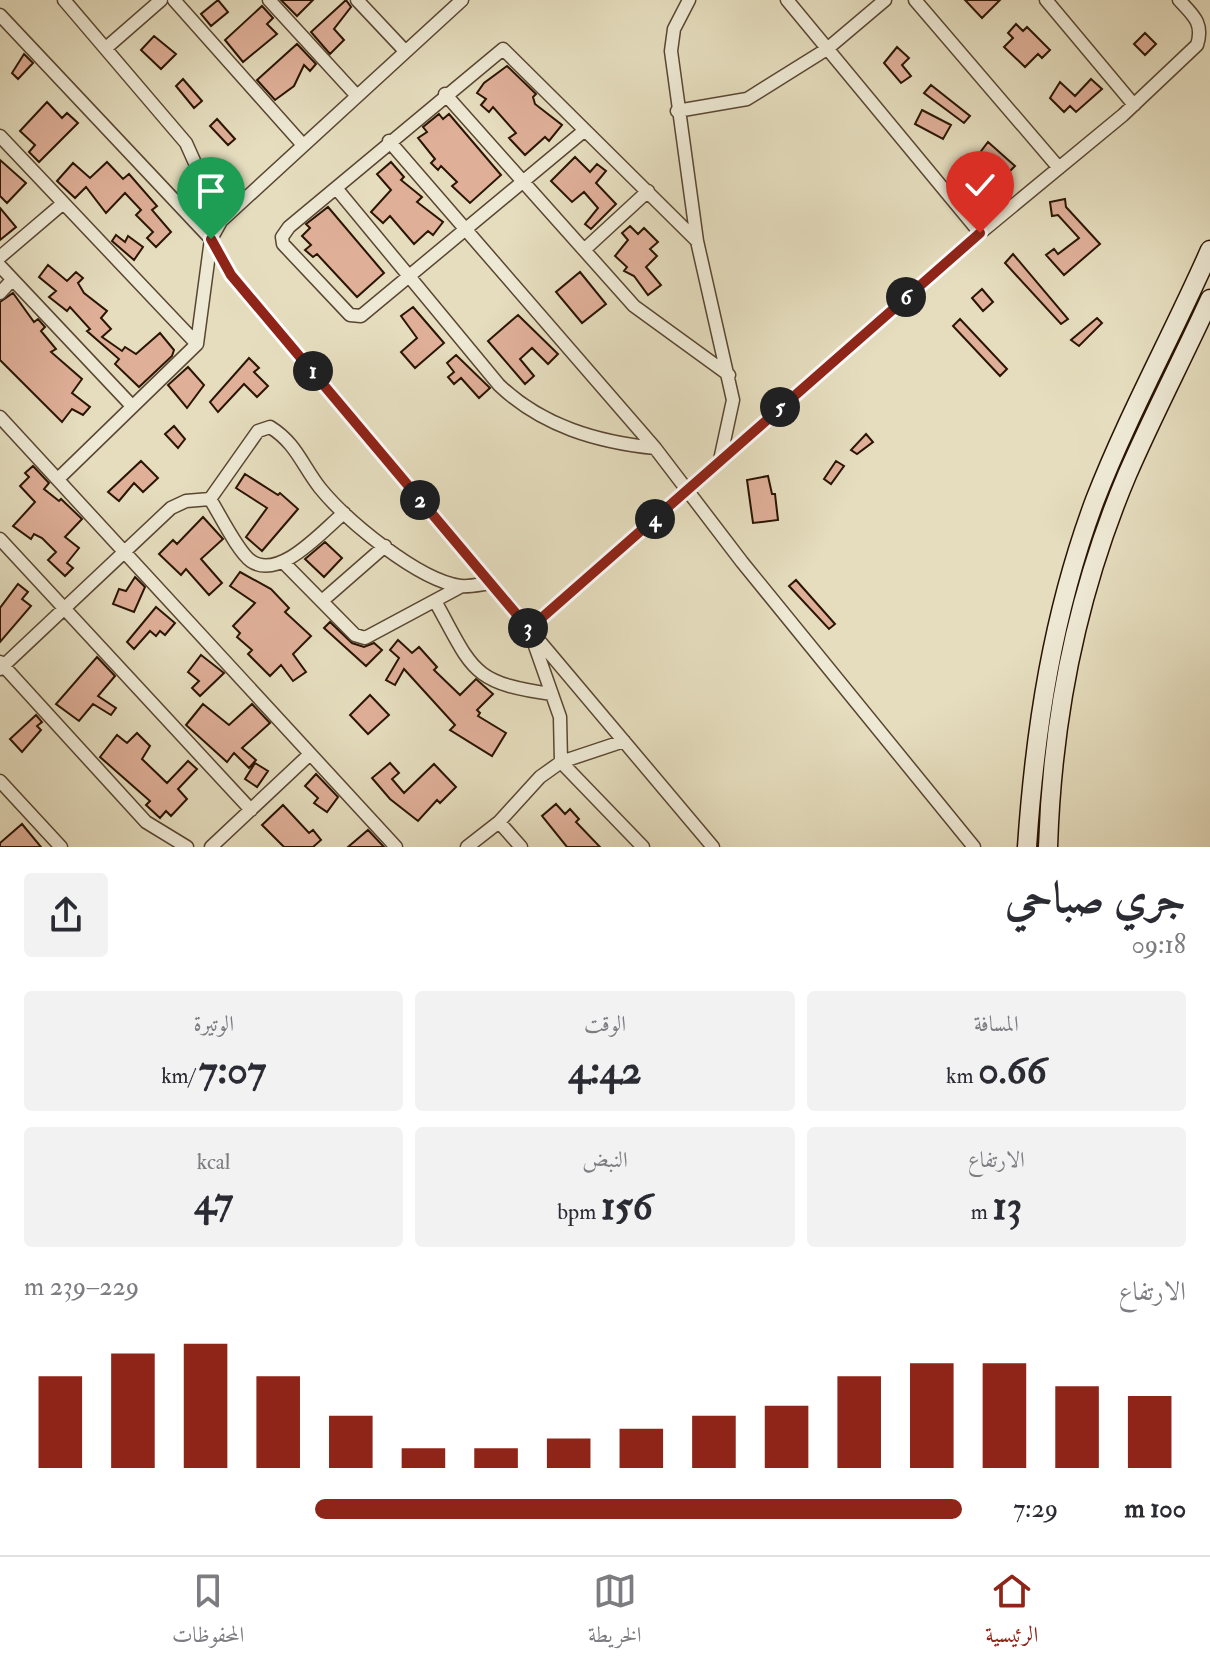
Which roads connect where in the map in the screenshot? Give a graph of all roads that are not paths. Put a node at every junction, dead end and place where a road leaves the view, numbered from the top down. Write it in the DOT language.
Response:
graph roads {
  1 [pos="64,0"];
  2 [pos="161,0"];
  3 [pos="174,0"];
  4 [pos="269,0"];
  5 [pos="357,0"];
  6 [pos="689,0"];
  7 [pos="701,0"];
  8 [pos="787,0"];
  9 [pos="885,0"];
  10 [pos="915,0"];
  11 [pos="1046,0"];
  12 [pos="1179,0"];
  13 [pos="457,2"];
  14 [pos="0,15"];
  15 [pos="679,17"];
  16 [pos="106,48"];
  17 [pos="827,49"];
  18 [pos="405,51"];
  19 [pos="445,94"];
  20 [pos="357,96"];
  21 [pos="1134,105"];
  22 [pos="677,111"];
  23 [pos="585,130"];
  24 [pos="0,136"];
  25 [pos="389,141"];
  26 [pos="303,145"];
  27 [pos="1059,168"];
  28 [pos="524,182"];
  29 [pos="336,188"];
  30 [pos="648,191"];
  31 [pos="61,205"];
  32 [pos="221,221"];
  33 [pos="467,231"];
  34 [pos="980,233"];
  35 [pos="211,239"];
  36 [pos="697,241"];
  37 [pos="584,250"];
  38 [pos="1210,250"];
  39 [pos="0,257"];
  40 [pos="0,266"];
  41 [pos="410,276"];
  42 [pos="12,280"];
  43 [pos="0,293"];
  44 [pos="1210,299"];
  45 [pos="197,344"];
  46 [pos="729,375"];
  47 [pos="132,406"];
  48 [pos="0,418"];
  49 [pos="655,448"];
  50 [pos="720,460"];
  51 [pos="59,478"];
  52 [pos="686,491"];
  53 [pos="210,499"];
  54 [pos="344,513"];
  55 [pos="0,539"];
  56 [pos="385,546"];
  57 [pos="126,552"];
  58 [pos="284,563"];
  59 [pos="491,583"];
  60 [pos="462,586"];
  61 [pos="1064,598"];
  62 [pos="322,601"];
  63 [pos="435,601"];
  64 [pos="1084,602"];
  65 [pos="67,609"];
  66 [pos="529,629"];
  67 [pos="1,665"];
  68 [pos="552,694"];
  69 [pos="624,741"];
  70 [pos="310,754"];
  71 [pos="561,762"];
  72 [pos="0,781"];
  73 [pos="251,810"];
  74 [pos="499,822"];
  75 [pos="61,847"];
  76 [pos="187,847"];
  77 [pos="211,847"];
  78 [pos="396,847"];
  79 [pos="467,847"];
  80 [pos="521,847"];
  81 [pos="643,847"];
  82 [pos="713,847"];
  83 [pos="974,847"];
  84 [pos="1027,847"];
  85 [pos="1048,847"];
  1 -- 16 [label="street"];
  2 -- 16 [label="street"];
  3 -- 26 [label="street"];
  4 -- 20 [label="street"];
  5 -- 18 [label="street"];
  6 -- 15 [label="street"];
  7 -- 15 [label="street"];
  8 -- 17 [label="street"];
  9 -- 17 [label="street"];
  10 -- 27 [label="street"];
  11 -- 21 [label="street"];
  12 -- 21 [label="street"];
  13 -- 18 [label="street"];
  14 -- 35 [label="street"];
  15 -- 22 [label="street"];
  16 -- 32 [label="street"];
  17 -- 22 [label="street"];
  17 -- 34 [label="street"];
  18 -- 20 [label="street"];
  19 -- 23 [label="street"];
  19 -- 25 [label="street"];
  19 -- 28 [label="street"];
  20 -- 26 [label="street"];
  21 -- 27 [label="street"];
  22 -- 36 [label="street"];
  23 -- 28 [label="street"];
  23 -- 30 [label="street"];
  24 -- 31 [label="street"];
  25 -- 29 [label="street"];
  25 -- 33 [label="street"];
  26 -- 32 [label="street"];
  27 -- 34 [label="street"];
  28 -- 33 [label="street"];
  28 -- 37 [label="street"];
  29 -- 41 [label="street"];
  29 -- 41 [label="street"];
  30 -- 36 [label="street"];
  30 -- 37 [label="street"];
  31 -- 39 [label="street"];
  31 -- 45 [label="street"];
  32 -- 35 [label="street"];
  33 -- 41 [label="street"];
  33 -- 49 [label="street"];
  34 -- 50 [label="street"];
  35 -- 45 [label="street"];
  35 -- 59 [label="street"];
  36 -- 46 [label="street"];
  37 -- 46 [label="street"];
  38 -- 61 [label="main road"];
  40 -- 42 [label="street"];
  41 -- 49 [label="street"];
  42 -- 43 [label="street"];
  42 -- 47 [label="street"];
  44 -- 64 [label="main road"];
  45 -- 47 [label="street"];
  46 -- 50 [label="street"];
  47 -- 51 [label="street"];
  48 -- 51 [label="street"];
  49 -- 52 [label="street"];
  50 -- 52 [label="street"];
  51 -- 57 [label="street"];
  52 -- 66 [label="street"];
  52 -- 83 [label="street"];
  53 -- 54 [label="street"];
  53 -- 57 [label="street"];
  53 -- 58 [label="street"];
  54 -- 56 [label="street"];
  54 -- 58 [label="street"];
  55 -- 65 [label="street"];
  56 -- 60 [label="street"];
  56 -- 62 [label="street"];
  57 -- 65 [label="street"];
  57 -- 70 [label="street"];
  58 -- 62 [label="street"];
  59 -- 60 [label="street"];
  59 -- 66 [label="street"];
  60 -- 63 [label="street"];
  61 -- 64 [label="main road"];
  61 -- 84 [label="main road"];
  62 -- 63 [label="street"];
  63 -- 68 [label="street"];
  64 -- 85 [label="main road"];
  65 -- 67 [label="street"];
  65 -- 73 [label="street"];
  66 -- 68 [label="street"];
  66 -- 69 [label="street"];
  67 -- 76 [label="street"];
  68 -- 71 [label="street"];
  69 -- 71 [label="street"];
  69 -- 82 [label="street"];
  70 -- 73 [label="street"];
  70 -- 78 [label="street"];
  71 -- 74 [label="street"];
  71 -- 81 [label="street"];
  72 -- 75 [label="street"];
  73 -- 77 [label="street"];
  74 -- 79 [label="street"];
  74 -- 80 [label="street"];
}
